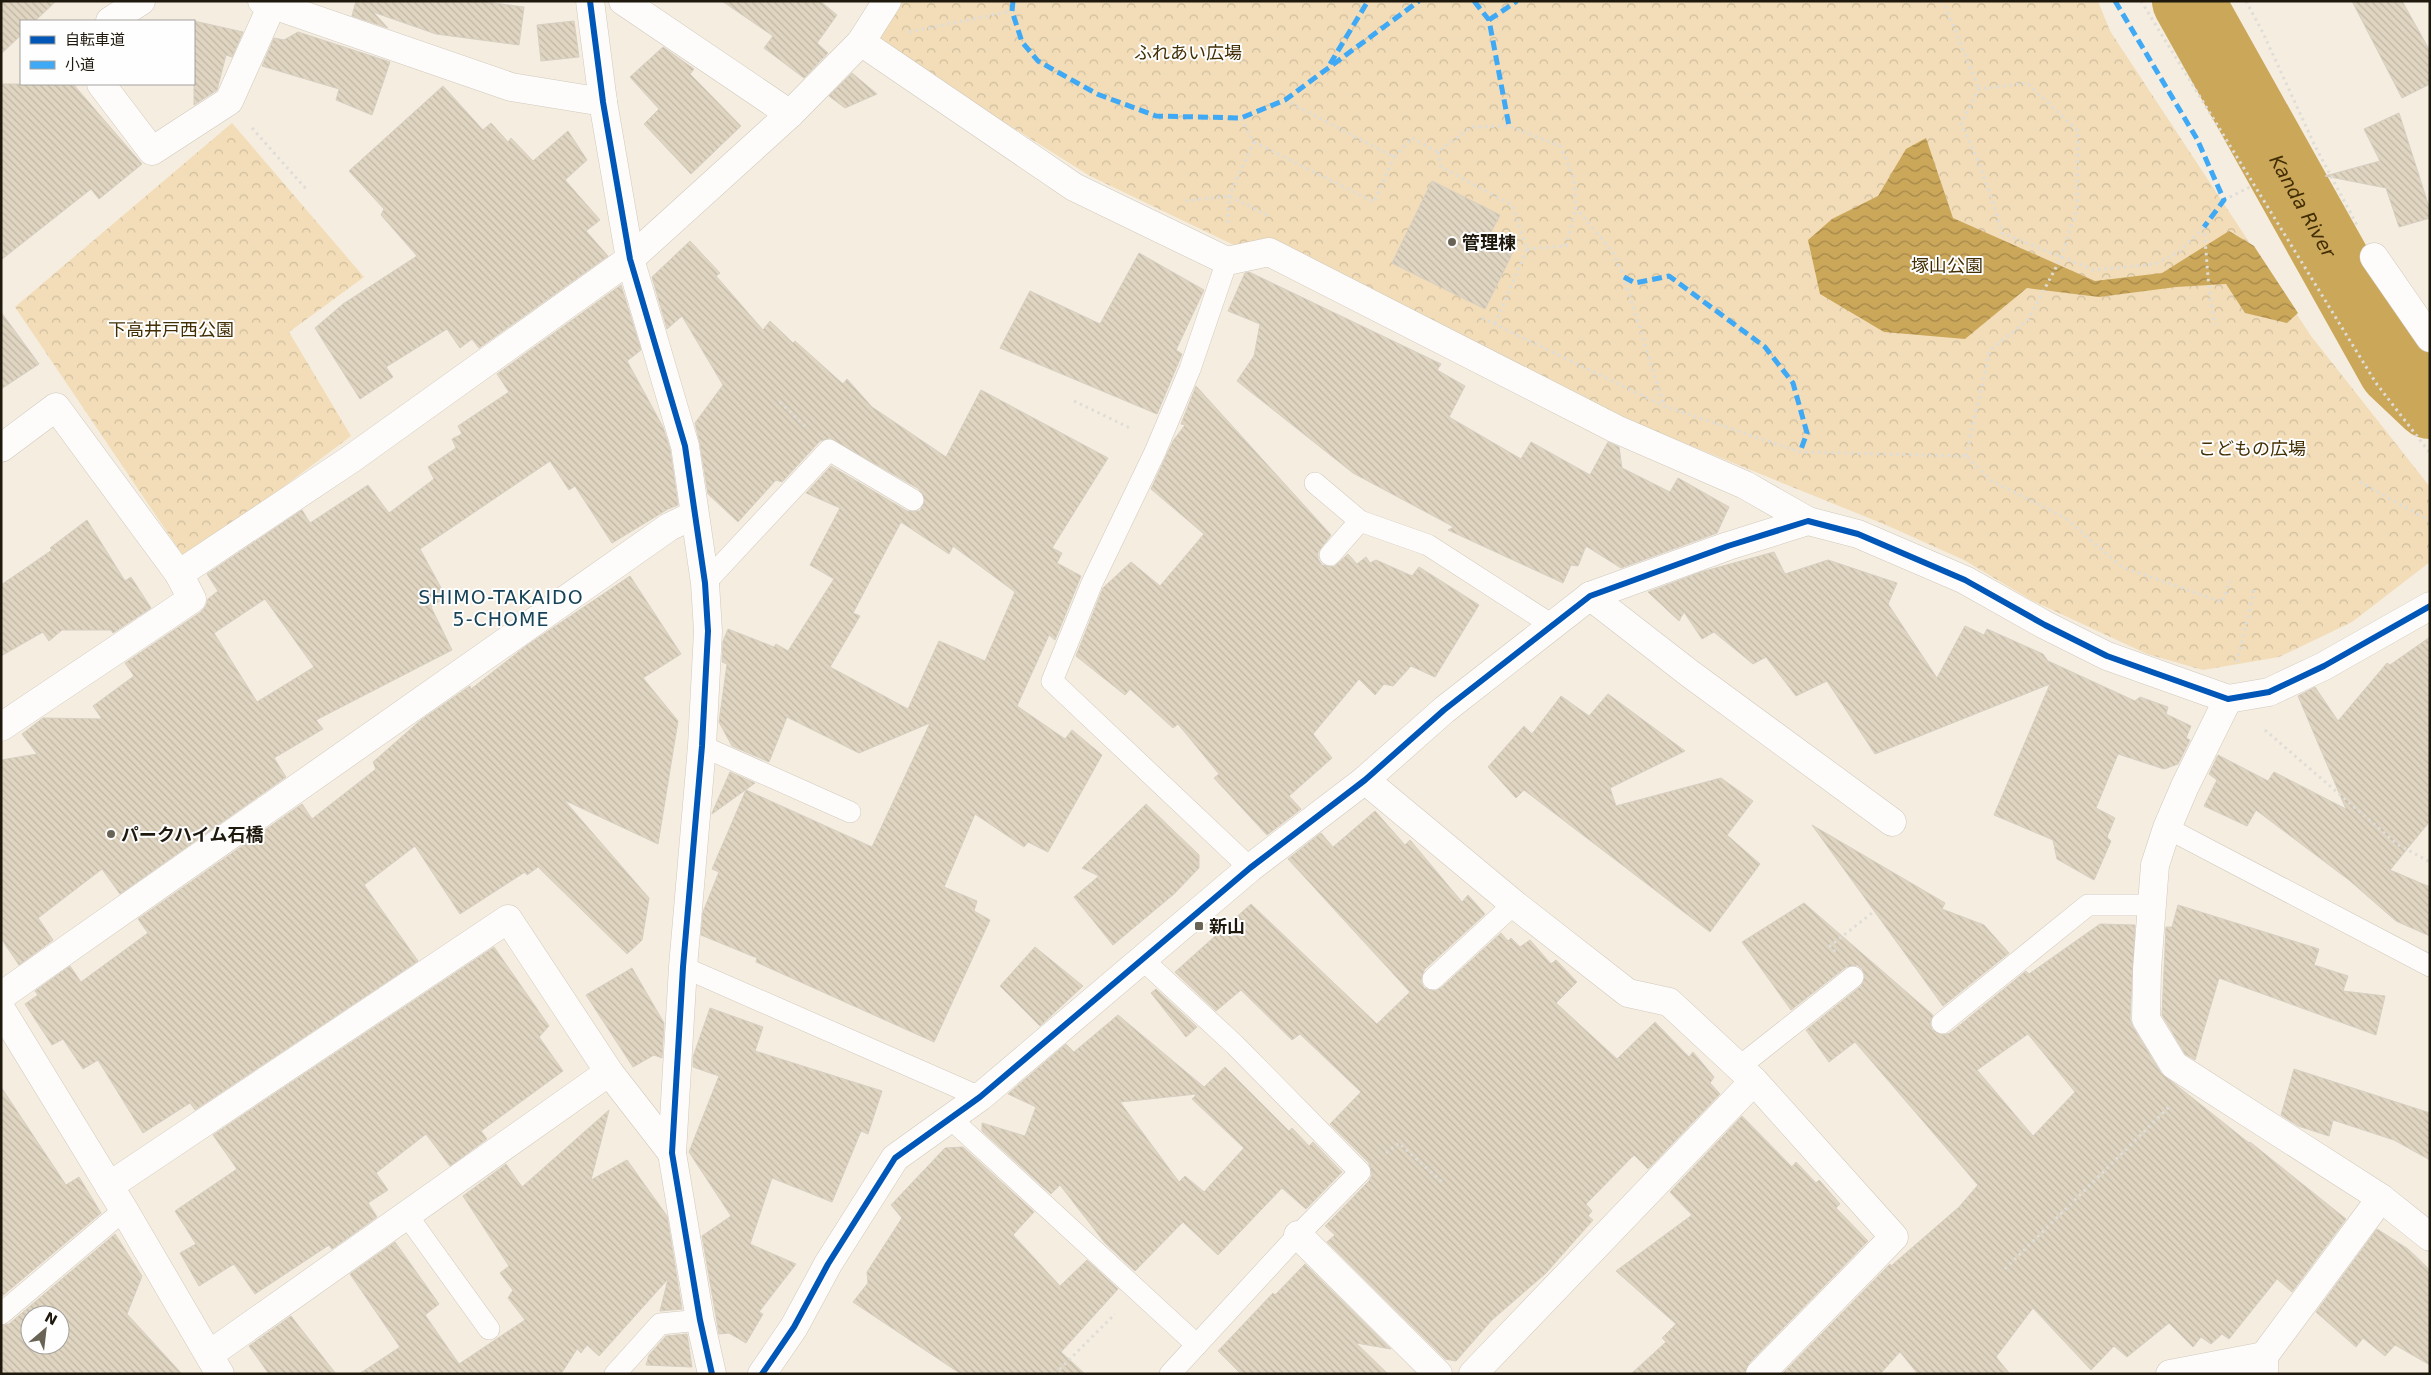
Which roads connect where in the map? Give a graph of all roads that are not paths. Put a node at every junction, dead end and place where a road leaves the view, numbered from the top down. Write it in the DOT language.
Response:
graph roads {
  1 [pos="141,1"];
  2 [pos="590,1"];
  3 [pos="623,1"];
  4 [pos="887,1"];
  5 [pos="267,3"];
  6 [pos="112,20"];
  7 [pos="861,42"];
  8 [pos="102,85"];
  9 [pos="603,102"];
  10 [pos="790,114"];
  11 [pos="2374,257"];
  12 [pos="630,260"];
  13 [pos="1227,261"];
  14 [pos="2430,338"];
  15 [pos="1,448"];
  16 [pos="1315,483"];
  17 [pos="913,500"];
  18 [pos="694,515"];
  19 [pos="1360,521"];
  20 [pos="1808,521"];
  21 [pos="1330,555"];
  22 [pos="179,574"];
  23 [pos="705,583"];
  24 [pos="1590,596"];
  25 [pos="2430,606"];
  26 [pos="1552,625"];
  27 [pos="2228,699"];
  28 [pos="1,727"];
  29 [pos="702,746"];
  30 [pos="1364,780"];
  31 [pos="850,812"];
  32 [pos="1892,822"];
  33 [pos="2166,828"];
  34 [pos="1250,868"];
  35 [pos="1514,904"];
  36 [pos="2153,906"];
  37 [pos="1143,960"];
  38 [pos="2430,966"];
  39 [pos="683,967"];
  40 [pos="1853,977"];
  41 [pos="1433,979"];
  42 [pos="1,996"];
  43 [pos="1,1009"];
  44 [pos="1942,1023"];
  45 [pos="609,1072"];
  46 [pos="1746,1074"];
  47 [pos="980,1097"];
  48 [pos="951,1119"];
  49 [pos="672,1153"];
  50 [pos="109,1186"];
  51 [pos="2381,1198"];
  52 [pos="124,1210"];
  53 [pos="406,1214"];
  54 [pos="1298,1235"];
  55 [pos="2430,1237"];
  56 [pos="1,1314"];
  57 [pos="700,1320"];
  58 [pos="489,1329"];
  59 [pos="1197,1345"];
  60 [pos="215,1364"];
  61 [pos="2264,1365"];
  62 [pos="615,1374"];
  63 [pos="712,1374"];
  64 [pos="762,1374"];
  65 [pos="1170,1374"];
  66 [pos="1438,1374"];
  67 [pos="1473,1374"];
  68 [pos="1760,1374"];
  69 [pos="2170,1374"];
  1 -- 6 [label="street"];
  2 -- 9 [label="street"];
  3 -- 10 [label="street"];
  4 -- 7 [label="street"];
  5 -- 8 [label="street"];
  5 -- 9 [label="street"];
  7 -- 10 [label="street"];
  7 -- 13 [label="street"];
  9 -- 12 [label="street"];
  10 -- 12 [label="street"];
  11 -- 14 [label="street"];
  12 -- 18 [label="street"];
  12 -- 22 [label="street"];
  13 -- 20 [label="street"];
  13 -- 34 [label="lane"];
  15 -- 22 [label="street"];
  16 -- 19 [label="lane"];
  17 -- 23 [label="lane"];
  18 -- 23 [label="street"];
  18 -- 42 [label="street"];
  19 -- 21 [label="lane"];
  19 -- 26 [label="lane"];
  20 -- 24 [label="street"];
  20 -- 27 [label="street"];
  22 -- 28 [label="street"];
  23 -- 29 [label="street"];
  24 -- 26 [label="street"];
  24 -- 32 [label="street"];
  25 -- 27 [label="street"];
  26 -- 30 [label="street"];
  27 -- 33 [label="street"];
  29 -- 31 [label="lane"];
  29 -- 39 [label="street"];
  30 -- 34 [label="street"];
  30 -- 35 [label="street"];
  33 -- 36 [label="street"];
  33 -- 38 [label="lane"];
  34 -- 37 [label="street"];
  35 -- 41 [label="lane"];
  35 -- 46 [label="street"];
  36 -- 44 [label="lane"];
  36 -- 51 [label="street"];
  37 -- 47 [label="street"];
  37 -- 54 [label="lane"];
  39 -- 47 [label="lane"];
  39 -- 49 [label="street"];
  40 -- 46 [label="lane"];
  43 -- 50 [label="street"];
  45 -- 49 [label="street"];
  45 -- 50 [label="street"];
  45 -- 53 [label="street"];
  46 -- 67 [label="street"];
  46 -- 68 [label="street"];
  47 -- 48 [label="street"];
  48 -- 59 [label="lane"];
  48 -- 64 [label="street"];
  49 -- 57 [label="street"];
  50 -- 52 [label="street"];
  51 -- 55 [label="street"];
  51 -- 61 [label="street"];
  52 -- 56 [label="lane"];
  52 -- 60 [label="street"];
  53 -- 58 [label="lane"];
  53 -- 60 [label="street"];
  54 -- 59 [label="lane"];
  54 -- 66 [label="street"];
  57 -- 62 [label="lane"];
  57 -- 63 [label="street"];
  59 -- 65 [label="lane"];
  61 -- 69 [label="street"];
}
